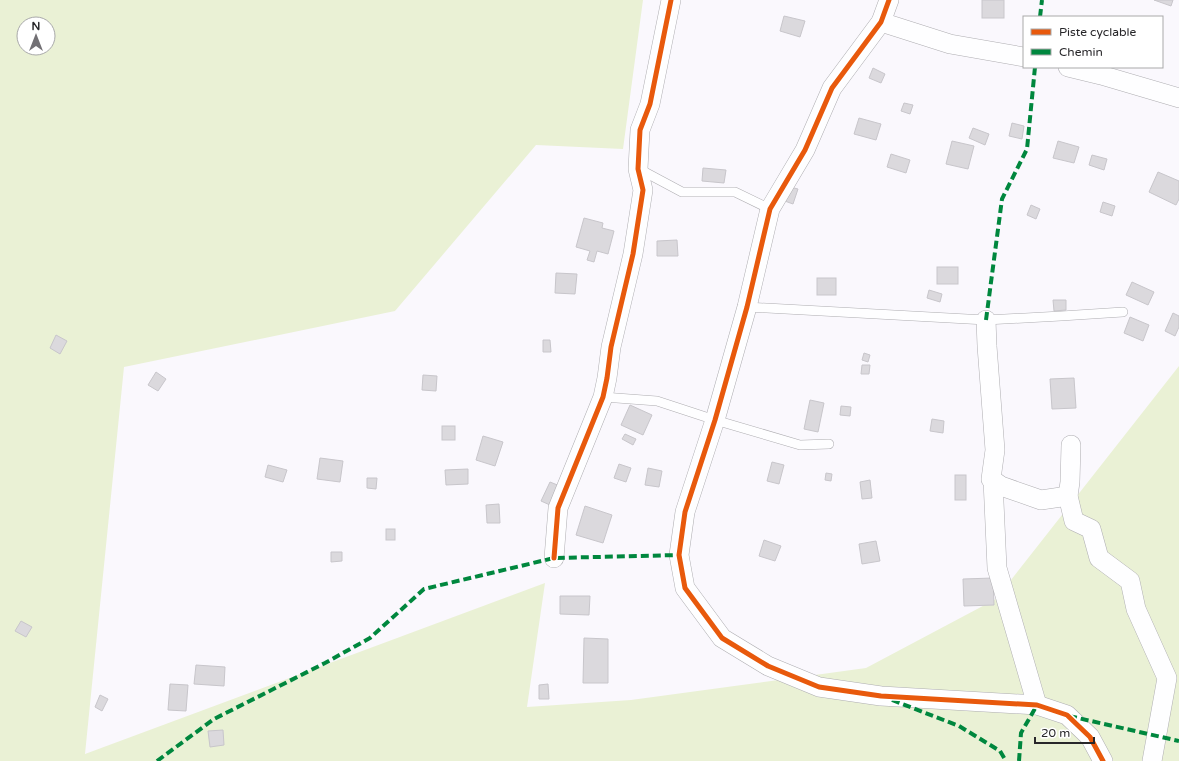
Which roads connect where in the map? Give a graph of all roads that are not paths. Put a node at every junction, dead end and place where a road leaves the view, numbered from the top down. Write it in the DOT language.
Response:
graph roads {
  1 [pos="671,0"];
  2 [pos="889,0"];
  3 [pos="881,22"];
  4 [pos="1023,57"];
  5 [pos="1072,68"];
  6 [pos="1179,98"];
  7 [pos="638,169"];
  8 [pos="770,210"];
  9 [pos="747,307"];
  10 [pos="1123,312"];
  11 [pos="986,320"];
  12 [pos="603,397"];
  13 [pos="715,420"];
  14 [pos="829,444"];
  15 [pos="1071,445"];
  16 [pos="993,480"];
  17 [pos="1068,496"];
  18 [pos="554,558"];
  19 [pos="1037,705"];
  20 [pos="1103,761"];
  21 [pos="1152,761"];
  1 -- 7 [label="street"];
  2 -- 3 [label="street"];
  3 -- 4 [label="street"];
  3 -- 8 [label="street"];
  5 -- 6 [label="street"];
  7 -- 8 [label="lane"];
  7 -- 12 [label="street"];
  8 -- 9 [label="street"];
  9 -- 11 [label="lane"];
  9 -- 13 [label="street"];
  10 -- 11 [label="lane"];
  11 -- 16 [label="street"];
  12 -- 13 [label="lane"];
  12 -- 18 [label="street"];
  13 -- 14 [label="lane"];
  13 -- 19 [label="street"];
  15 -- 17 [label="street"];
  16 -- 17 [label="street"];
  16 -- 19 [label="street"];
  17 -- 21 [label="street"];
  19 -- 20 [label="street"];
}
